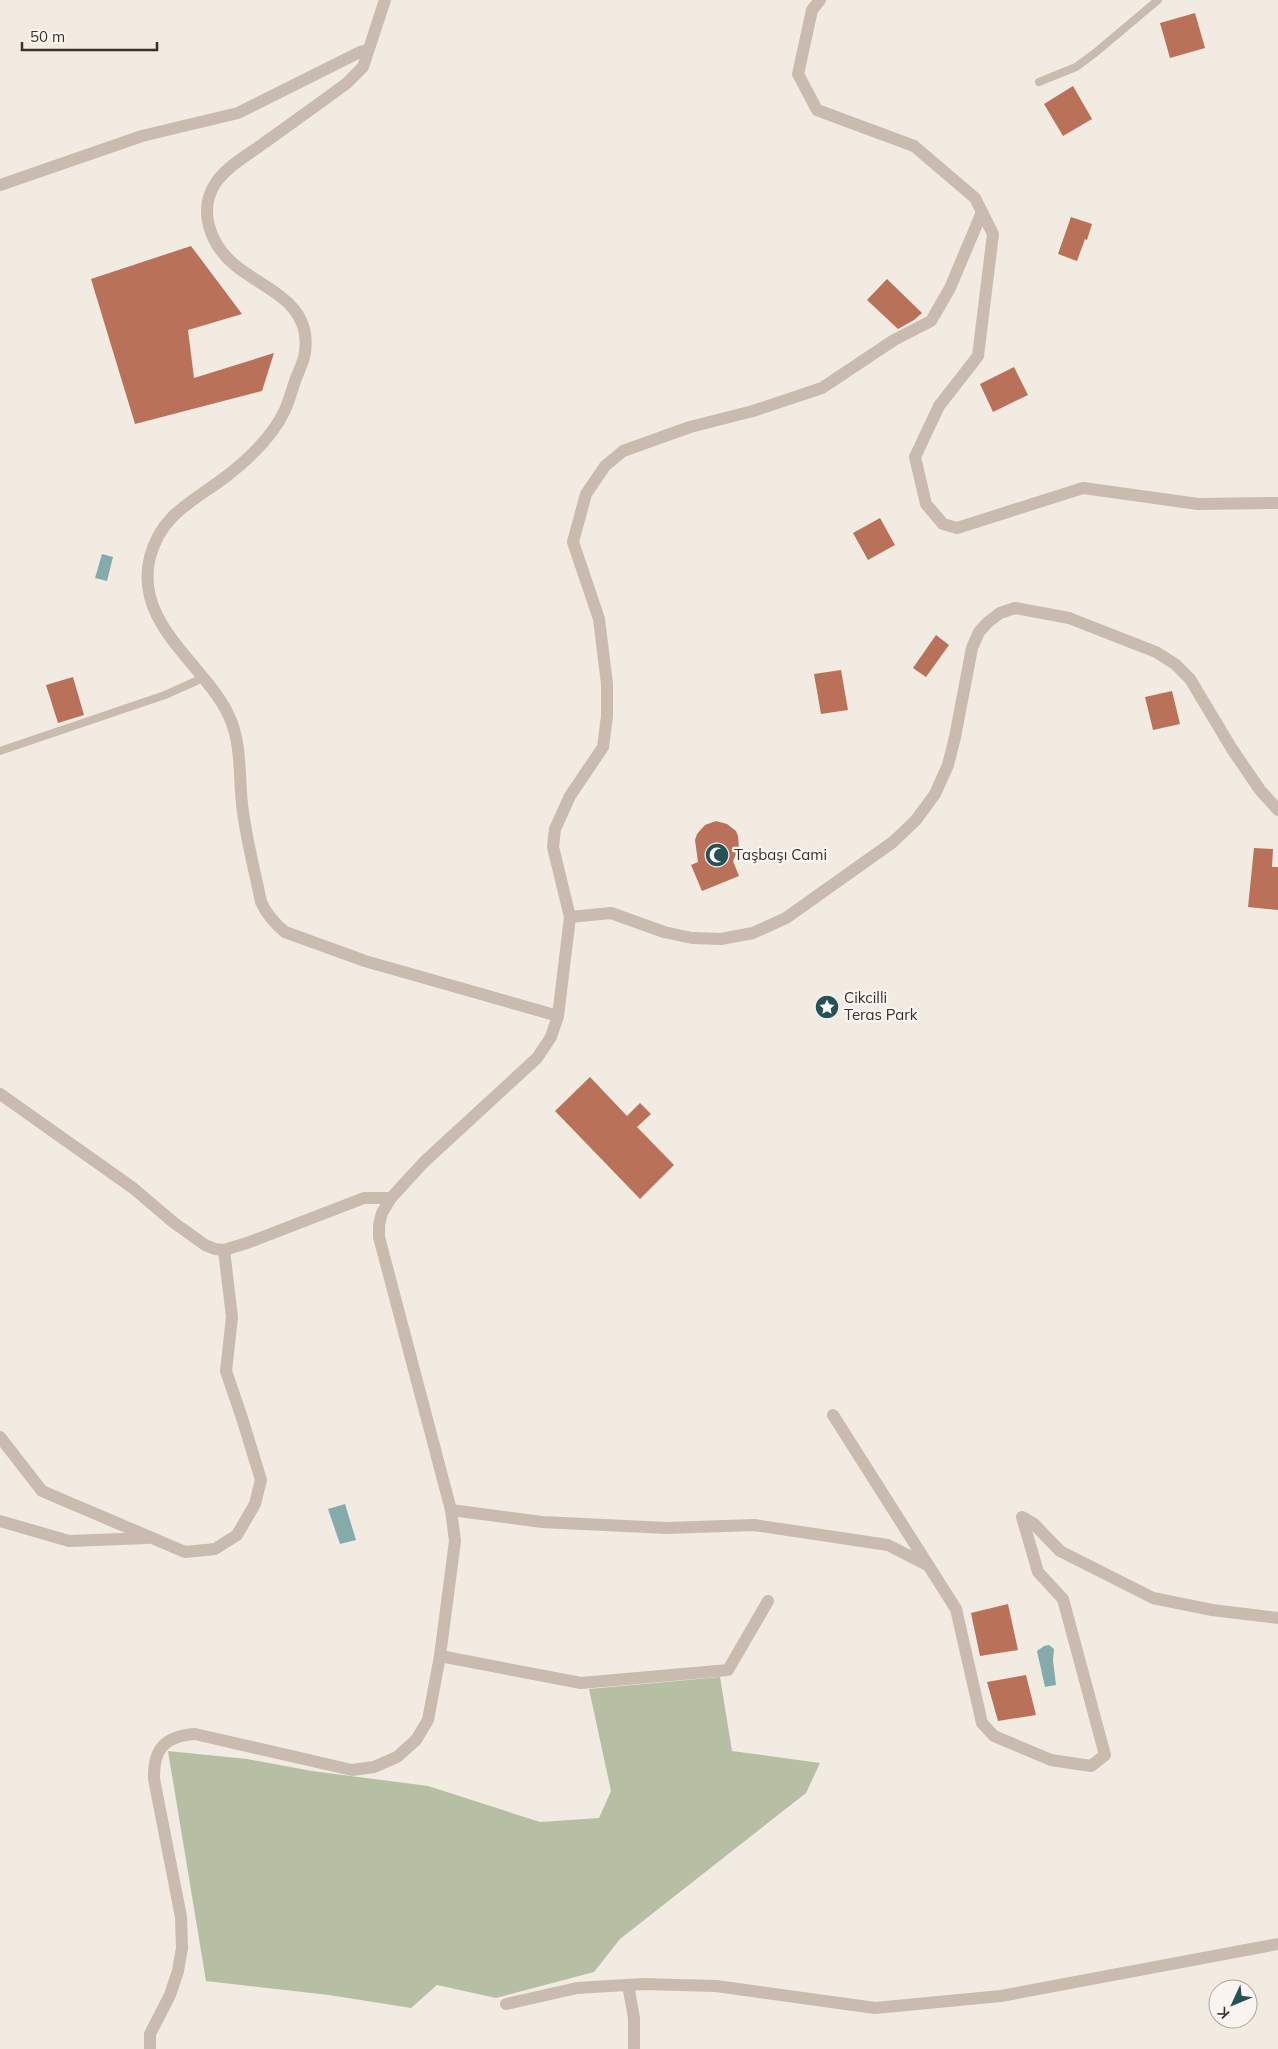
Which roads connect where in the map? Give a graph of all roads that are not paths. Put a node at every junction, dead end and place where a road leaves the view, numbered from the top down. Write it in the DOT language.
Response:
graph roads {
  1 [pos="385,0"];
  2 [pos="820,0"];
  3 [pos="1158,0"];
  4 [pos="368,50"];
  5 [pos="1039,82"];
  6 [pos="0,185"];
  7 [pos="982,212"];
  8 [pos="1278,503"];
  9 [pos="203,678"];
  10 [pos="0,751"];
  11 [pos="1278,810"];
  12 [pos="570,917"];
  13 [pos="558,1016"];
  14 [pos="0,1094"];
  15 [pos="391,1198"];
  16 [pos="224,1250"];
  17 [pos="832,1415"];
  18 [pos="0,1437"];
  19 [pos="452,1510"];
  20 [pos="0,1521"];
  21 [pos="152,1538"];
  22 [pos="929,1566"];
  23 [pos="768,1600"];
  24 [pos="1278,1618"];
  25 [pos="440,1656"];
  26 [pos="1278,1944"];
  27 [pos="628,1985"];
  28 [pos="506,2004"];
  29 [pos="635,2048"];
  30 [pos="150,2049"];
  1 -- 4 [label="street"];
  2 -- 7 [label="street"];
  3 -- 5 [label="lane"];
  4 -- 6 [label="street"];
  4 -- 9 [label="street"];
  7 -- 8 [label="street"];
  7 -- 12 [label="street"];
  9 -- 10 [label="lane"];
  9 -- 13 [label="street"];
  11 -- 12 [label="street"];
  12 -- 13 [label="street"];
  13 -- 15 [label="street"];
  14 -- 16 [label="street"];
  15 -- 16 [label="street"];
  15 -- 19 [label="street"];
  16 -- 21 [label="street"];
  17 -- 22 [label="street"];
  18 -- 21 [label="street"];
  19 -- 22 [label="street"];
  19 -- 25 [label="street"];
  20 -- 21 [label="street"];
  22 -- 24 [label="street"];
  23 -- 25 [label="street"];
  25 -- 30 [label="street"];
  26 -- 27 [label="street"];
  27 -- 28 [label="street"];
  27 -- 29 [label="street"];
}
